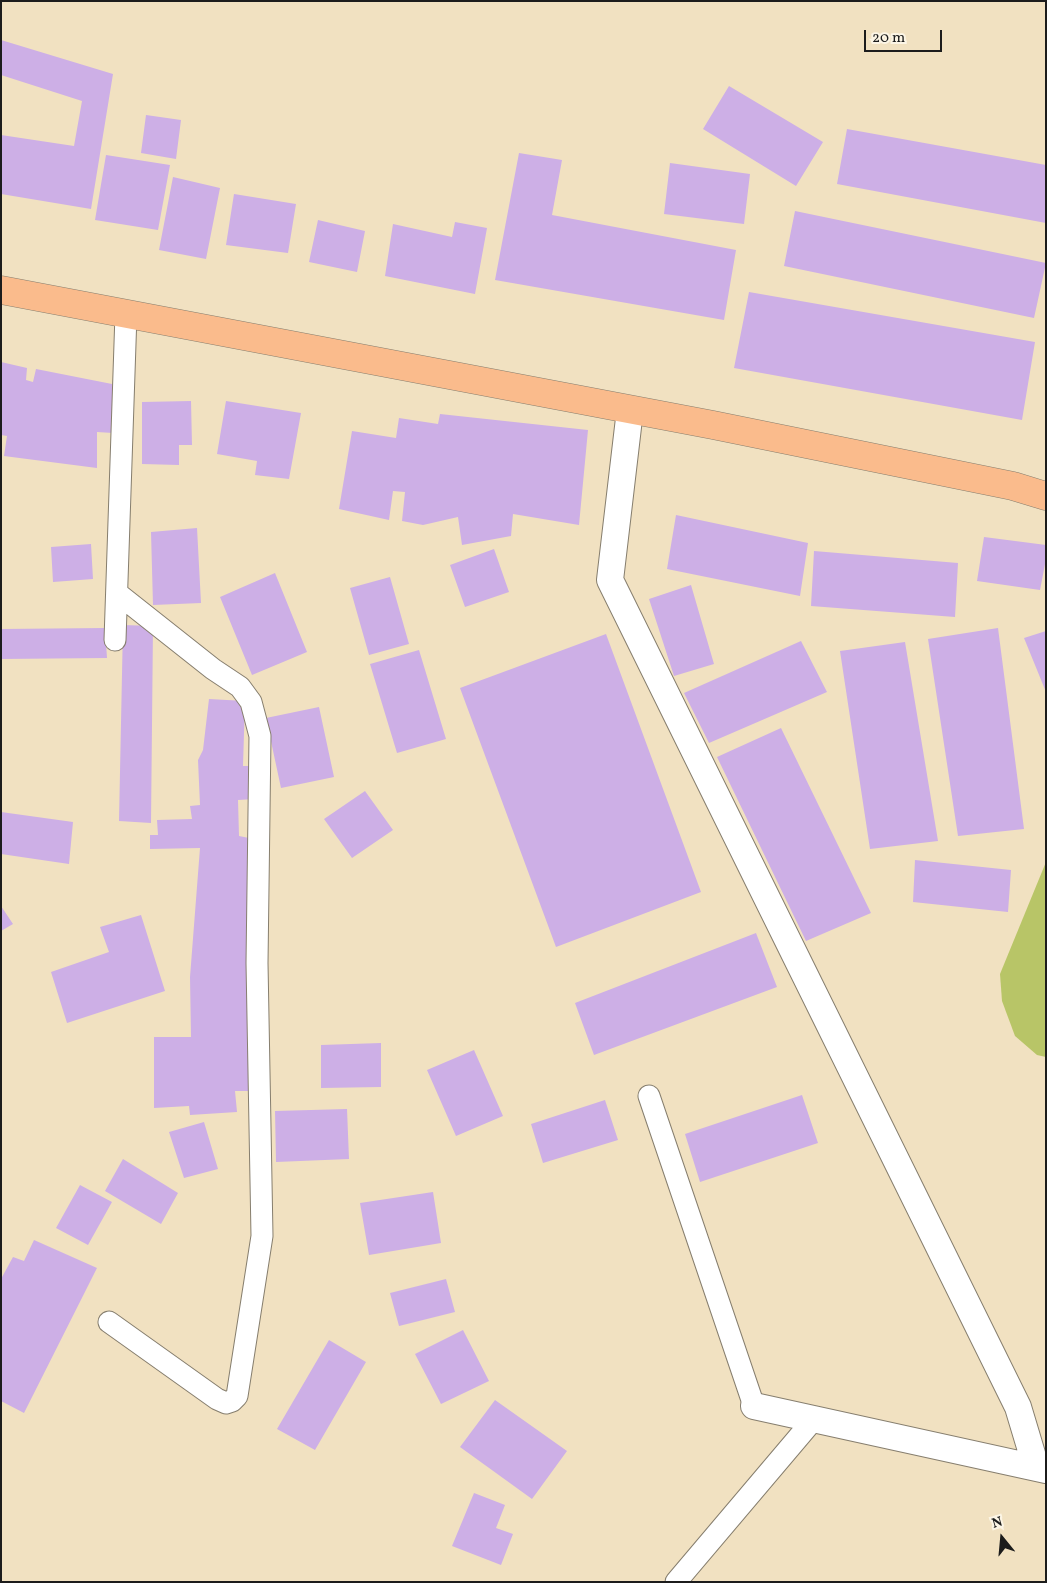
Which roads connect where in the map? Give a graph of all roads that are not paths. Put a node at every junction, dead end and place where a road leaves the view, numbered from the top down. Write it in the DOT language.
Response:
graph roads {
  1 [pos="1,290"];
  2 [pos="126,314"];
  3 [pos="630,410"];
  4 [pos="1046,496"];
  5 [pos="117,594"];
  6 [pos="115,640"];
  7 [pos="649,1096"];
  8 [pos="109,1322"];
  9 [pos="754,1406"];
  10 [pos="814,1419"];
  11 [pos="1041,1469"];
  12 [pos="676,1582"];
  1 -- 2 [label="highway"];
  2 -- 3 [label="highway"];
  2 -- 5 [label="street"];
  3 -- 4 [label="highway"];
  3 -- 11 [label="street"];
  5 -- 6 [label="street"];
  5 -- 8 [label="street"];
  7 -- 9 [label="street"];
  9 -- 10 [label="street"];
  10 -- 11 [label="street"];
  10 -- 12 [label="street"];
}
